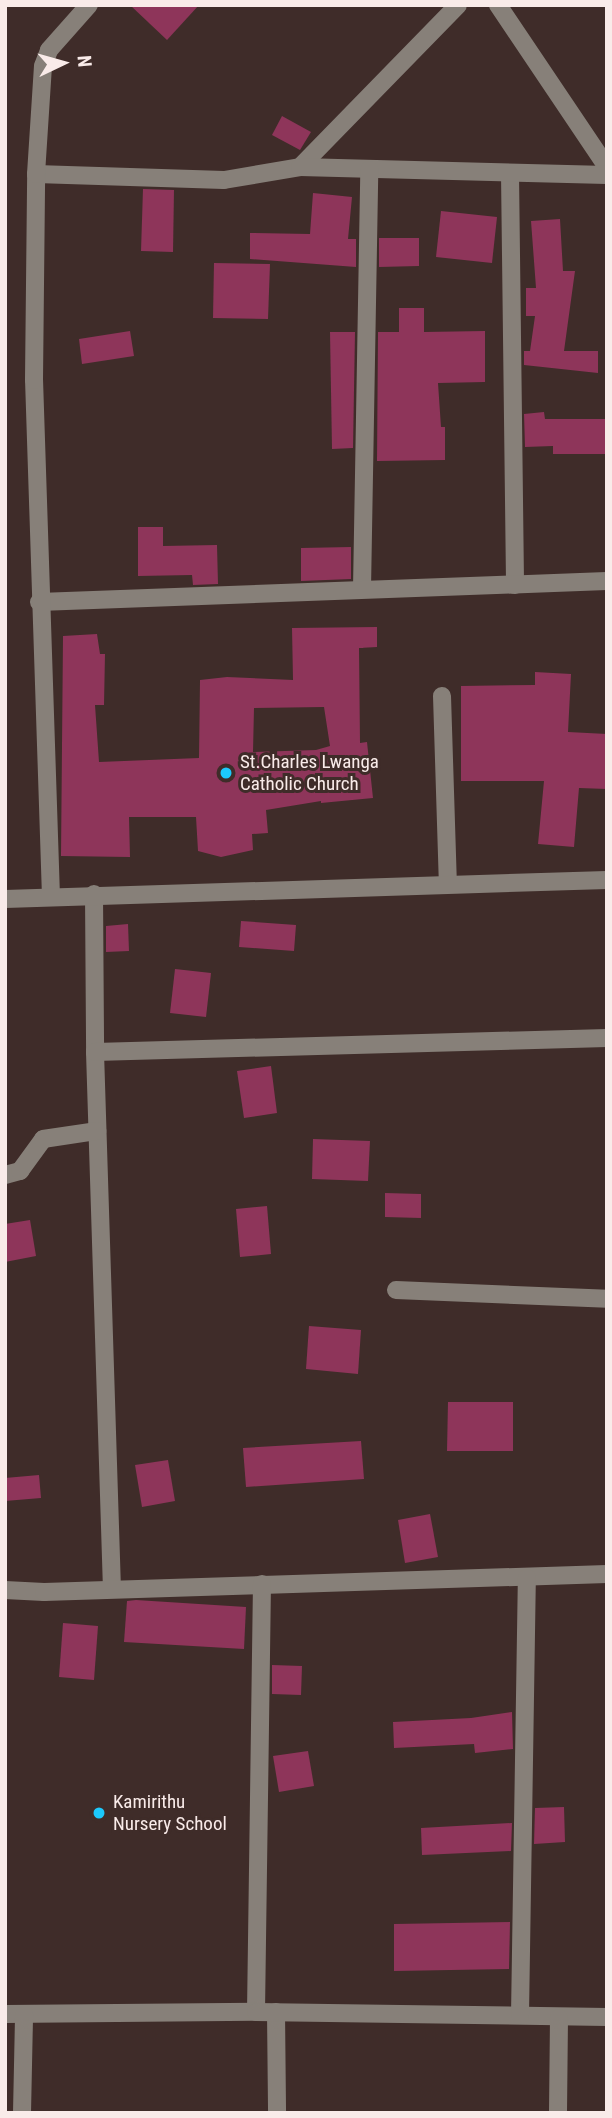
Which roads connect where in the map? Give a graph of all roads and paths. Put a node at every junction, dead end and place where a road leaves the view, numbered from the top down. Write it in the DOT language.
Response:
graph roads {
  1 [pos="89,5"];
  2 [pos="458,5"];
  3 [pos="498,5"];
  4 [pos="300,167"];
  5 [pos="607,167"];
  6 [pos="369,170"];
  7 [pos="510,173"];
  8 [pos="36,174"];
  9 [pos="607,175"];
  10 [pos="607,581"];
  11 [pos="515,585"];
  12 [pos="362,589"];
  13 [pos="40,602"];
  14 [pos="442,696"];
  15 [pos="607,880"];
  16 [pos="449,884"];
  17 [pos="94,894"];
  18 [pos="51,897"];
  19 [pos="5,899"];
  20 [pos="607,1038"];
  21 [pos="95,1052"];
  22 [pos="97,1131"];
  23 [pos="5,1175"];
  24 [pos="396,1290"];
  25 [pos="607,1299"];
  26 [pos="607,1574"];
  27 [pos="527,1577"];
  28 [pos="262,1584"];
  29 [pos="112,1589"];
  30 [pos="5,1590"];
  31 [pos="256,2012"];
  32 [pos="276,2012"];
  33 [pos="5,2014"];
  34 [pos="24,2015"];
  35 [pos="520,2015"];
  36 [pos="607,2017"];
  37 [pos="559,2018"];
  38 [pos="22,2113"];
  39 [pos="277,2113"];
  40 [pos="558,2113"];
  1 -- 8 [label="street"];
  2 -- 4 [label="street"];
  3 -- 5 [label="street"];
  4 -- 6 [label="street"];
  4 -- 8 [label="street"];
  6 -- 7 [label="street"];
  6 -- 12 [label="street"];
  7 -- 9 [label="street"];
  7 -- 11 [label="street"];
  8 -- 13 [label="street"];
  10 -- 11 [label="street"];
  11 -- 12 [label="street"];
  12 -- 13 [label="street"];
  13 -- 18 [label="street"];
  14 -- 16 [label="street"];
  15 -- 16 [label="street"];
  16 -- 17 [label="street"];
  17 -- 18 [label="street"];
  17 -- 21 [label="street"];
  18 -- 19 [label="street"];
  20 -- 21 [label="street"];
  21 -- 22 [label="street"];
  22 -- 23 [label="street"];
  22 -- 29 [label="street"];
  24 -- 25 [label="street"];
  26 -- 27 [label="street"];
  27 -- 28 [label="street"];
  27 -- 35 [label="street"];
  28 -- 29 [label="street"];
  28 -- 31 [label="street"];
  29 -- 30 [label="street"];
  31 -- 32 [label="street"];
  31 -- 34 [label="street"];
  32 -- 35 [label="street"];
  32 -- 39 [label="street"];
  33 -- 34 [label="street"];
  34 -- 38 [label="street"];
  35 -- 37 [label="street"];
  36 -- 37 [label="street"];
  37 -- 40 [label="street"];
}
